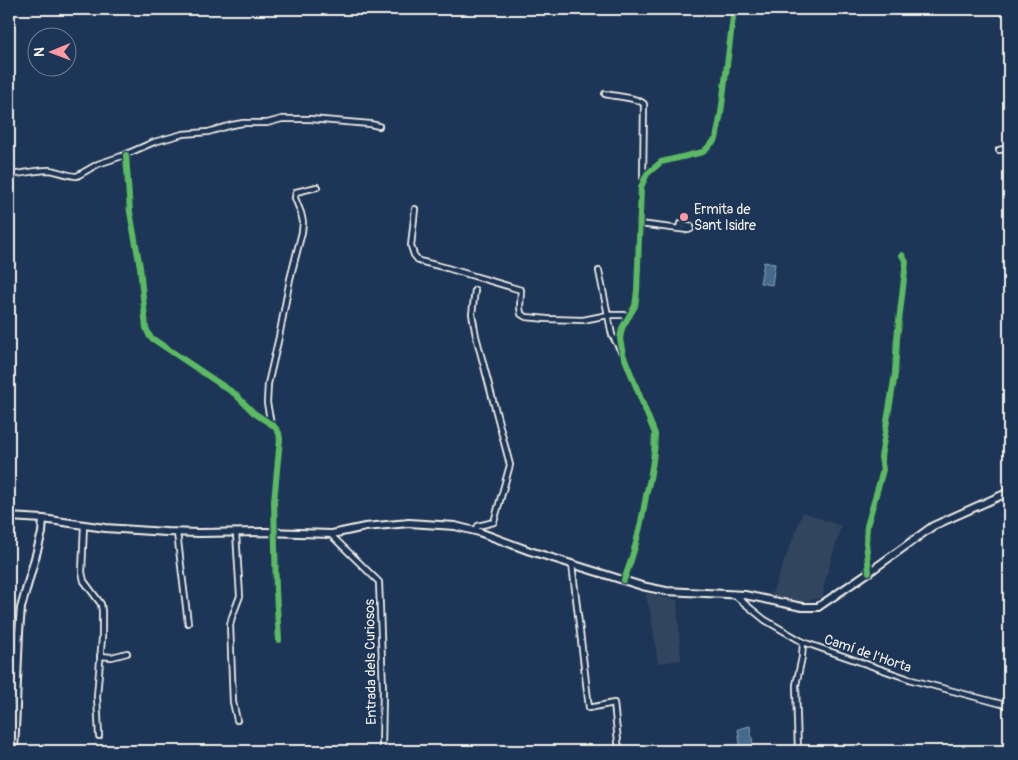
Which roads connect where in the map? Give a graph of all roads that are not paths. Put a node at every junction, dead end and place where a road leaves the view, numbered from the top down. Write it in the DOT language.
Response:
graph roads {
  1 [pos="734,9"];
  2 [pos="606,94"];
  3 [pos="379,126"];
  4 [pos="1009,148"];
  5 [pos="999,150"];
  6 [pos="126,155"];
  7 [pos="9,175"];
  8 [pos="643,182"];
  9 [pos="317,187"];
  10 [pos="415,209"];
  11 [pos="639,224"];
  12 [pos="680,229"];
  13 [pos="902,255"];
  14 [pos="599,271"];
  15 [pos="475,290"];
  16 [pos="608,315"];
  17 [pos="630,315"];
  18 [pos="623,354"];
  19 [pos="271,424"];
  20 [pos="1009,492"];
  21 [pos="9,517"];
  22 [pos="43,519"];
  23 [pos="84,525"];
  24 [pos="475,531"];
  25 [pos="275,532"];
  26 [pos="177,533"];
  27 [pos="236,533"];
  28 [pos="330,534"];
  29 [pos="572,564"];
  30 [pos="870,572"];
  31 [pos="624,580"];
  32 [pos="733,594"];
  33 [pos="188,623"];
  34 [pos="279,640"];
  35 [pos="803,642"];
  36 [pos="127,653"];
  37 [pos="100,656"];
  38 [pos="1009,706"];
  39 [pos="236,720"];
  40 [pos="99,736"];
  41 [pos="14,751"];
  42 [pos="382,751"];
  43 [pos="619,751"];
  44 [pos="798,751"];
  1 -- 8 [label="street"];
  2 -- 8 [label="street"];
  3 -- 6 [label="street"];
  4 -- 5 [label="street"];
  6 -- 7 [label="street"];
  6 -- 19 [label="street"];
  8 -- 11 [label="street"];
  9 -- 19 [label="street"];
  10 -- 16 [label="street"];
  11 -- 12 [label="street"];
  11 -- 17 [label="street"];
  13 -- 30 [label="street"];
  14 -- 16 [label="street"];
  15 -- 24 [label="street"];
  16 -- 17 [label="street"];
  16 -- 18 [label="street"];
  17 -- 18 [label="street"];
  18 -- 31 [label="street"];
  19 -- 25 [label="street"];
  20 -- 30 [label="main road"];
  21 -- 22 [label="main road"];
  22 -- 23 [label="main road"];
  22 -- 41 [label="main road"];
  23 -- 26 [label="main road"];
  23 -- 37 [label="street"];
  24 -- 28 [label="main road"];
  24 -- 29 [label="main road"];
  25 -- 27 [label="main road"];
  25 -- 28 [label="main road"];
  25 -- 34 [label="street"];
  26 -- 27 [label="main road"];
  26 -- 33 [label="street"];
  27 -- 39 [label="street"];
  28 -- 42 [label="street, Entrada dels Curiosos"];
  29 -- 31 [label="main road"];
  29 -- 43 [label="street"];
  30 -- 32 [label="main road"];
  31 -- 32 [label="main road"];
  32 -- 35 [label="street, Camí de l'Horta"];
  35 -- 38 [label="street, Camí de l'Horta"];
  35 -- 44 [label="street"];
  36 -- 37 [label="street"];
  37 -- 40 [label="street"];
}
